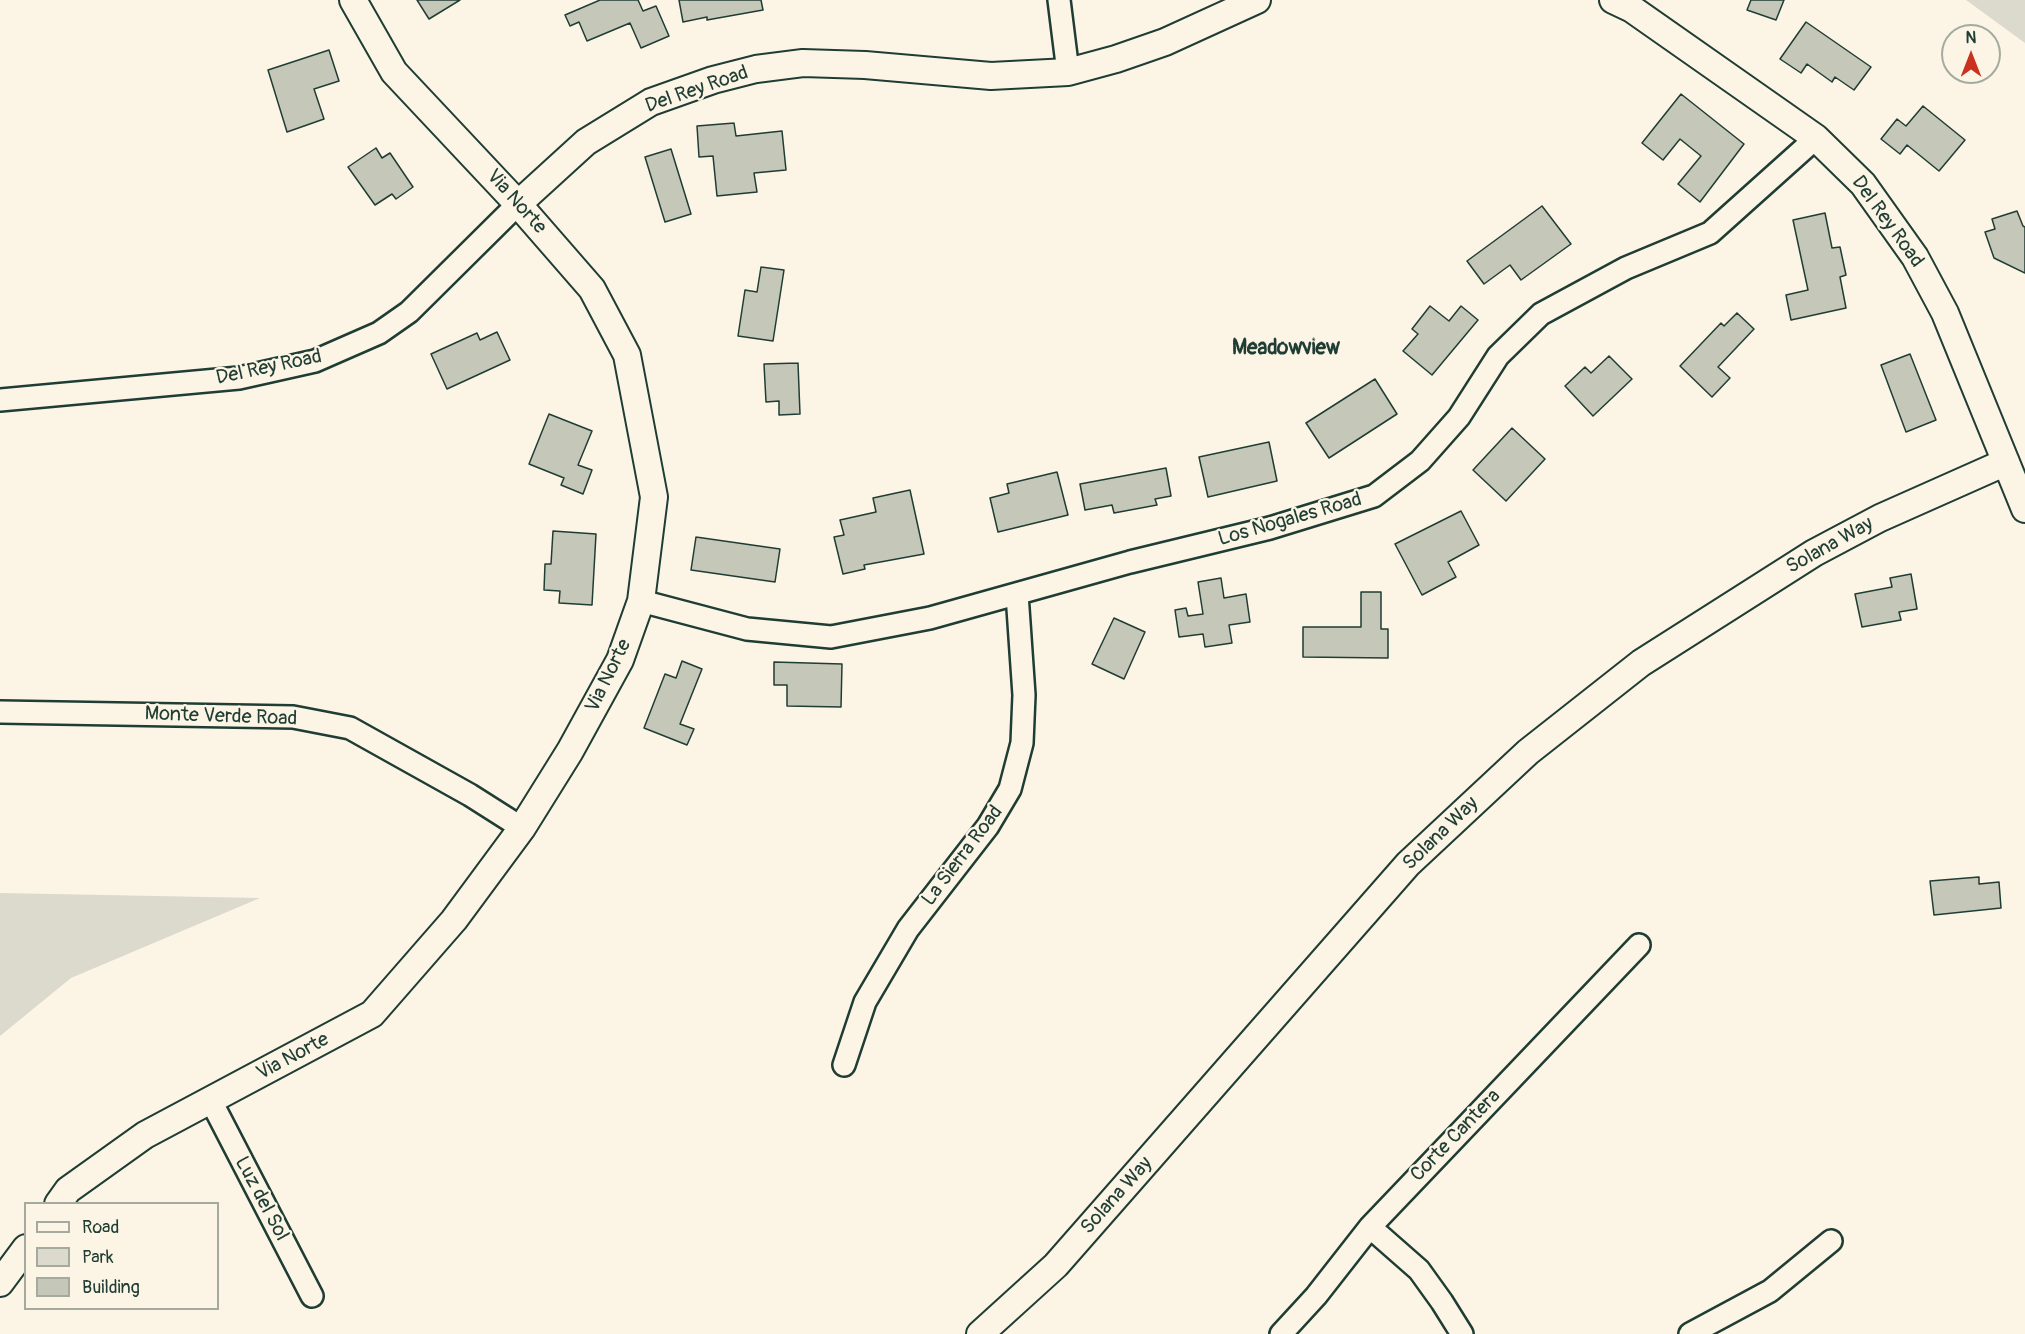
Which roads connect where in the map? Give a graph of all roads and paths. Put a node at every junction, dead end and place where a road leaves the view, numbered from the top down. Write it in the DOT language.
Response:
graph roads {
  1 [pos="353,0"];
  2 [pos="1059,0"];
  3 [pos="1257,0"];
  4 [pos="1613,0"];
  5 [pos="1068,72"];
  6 [pos="1816,138"];
  7 [pos="518,204"];
  8 [pos="0,400"];
  9 [pos="2006,462"];
  10 [pos="2025,509"];
  11 [pos="1017,594"];
  12 [pos="641,601"];
  13 [pos="0,712"];
  14 [pos="522,828"];
  15 [pos="1640,945"];
  16 [pos="844,1065"];
  17 [pos="211,1101"];
  18 [pos="59,1202"];
  19 [pos="1370,1227"];
  20 [pos="1831,1241"];
  21 [pos="24,1251"];
  22 [pos="0,1283"];
  23 [pos="312,1296"];
  24 [pos="980,1334"];
  25 [pos="1281,1334"];
  26 [pos="1462,1334"];
  27 [pos="1690,1334"];
  1 -- 7 [label="street, Via Norte"];
  2 -- 5 [label="street"];
  3 -- 5 [label="street, Del Rey Road"];
  4 -- 6 [label="street, Del Rey Road"];
  5 -- 7 [label="street, Del Rey Road"];
  6 -- 9 [label="street, Del Rey Road"];
  6 -- 11 [label="street, Los Nogales Road"];
  7 -- 8 [label="street, Del Rey Road"];
  7 -- 12 [label="street, Via Norte"];
  9 -- 10 [label="street, Del Rey Road"];
  9 -- 24 [label="street, Solana Way"];
  11 -- 12 [label="street, Los Nogales Road"];
  11 -- 16 [label="street, La Sierra Road"];
  12 -- 14 [label="street, Via Norte"];
  13 -- 14 [label="street, Monte Verde Road"];
  14 -- 17 [label="street, Via Norte"];
  15 -- 19 [label="street, Corte Cantera"];
  17 -- 18 [label="street, Via Norte"];
  17 -- 23 [label="street, Luz del Sol"];
  19 -- 25 [label="street, Corte Cantera"];
  19 -- 26 [label="street"];
  20 -- 27 [label="street"];
  21 -- 22 [label="street"];
}
